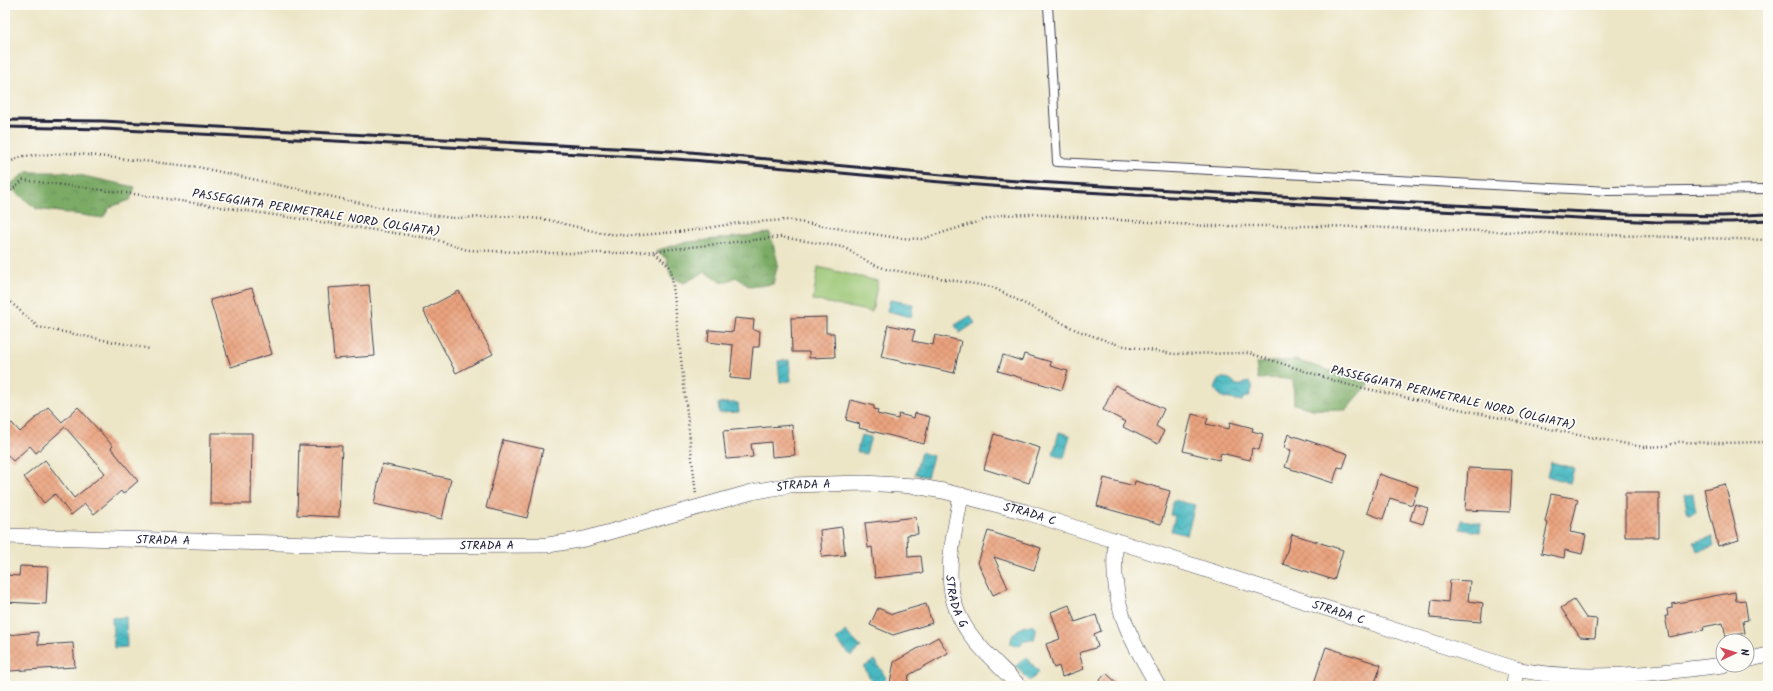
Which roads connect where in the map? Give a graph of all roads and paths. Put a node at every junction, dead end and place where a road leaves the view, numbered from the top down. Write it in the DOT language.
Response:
graph roads {
  1 [pos="1048,5"];
  2 [pos="5,164"];
  3 [pos="1768,189"];
  4 [pos="5,196"];
  5 [pos="1768,240"];
  6 [pos="655,251"];
  7 [pos="5,297"];
  8 [pos="150,350"];
  9 [pos="1768,442"];
  10 [pos="961,495"];
  11 [pos="697,508"];
  12 [pos="5,536"];
  13 [pos="1116,541"];
  14 [pos="1768,655"];
  15 [pos="1755,658"];
  16 [pos="1715,666"];
  17 [pos="1516,669"];
  18 [pos="1019,686"];
  19 [pos="1158,686"];
  20 [pos="1514,686"];
  1 -- 3 [label="lane"];
  2 -- 5 [label="path"];
  4 -- 6 [label="path, PASSEGGIATA PERIMETRALE NORD (OLGIATA)"];
  6 -- 9 [label="path, PASSEGGIATA PERIMETRALE NORD (OLGIATA)"];
  6 -- 11 [label="path"];
  7 -- 8 [label="path"];
  10 -- 11 [label="street, STRADA A"];
  10 -- 13 [label="street, STRADA C"];
  10 -- 18 [label="street, STRADA G"];
  11 -- 12 [label="street, STRADA A"];
  13 -- 17 [label="street, STRADA C"];
  13 -- 19 [label="street"];
  14 -- 15 [label="street"];
  16 -- 17 [label="street, STRADA C"];
  17 -- 20 [label="street"];
}
